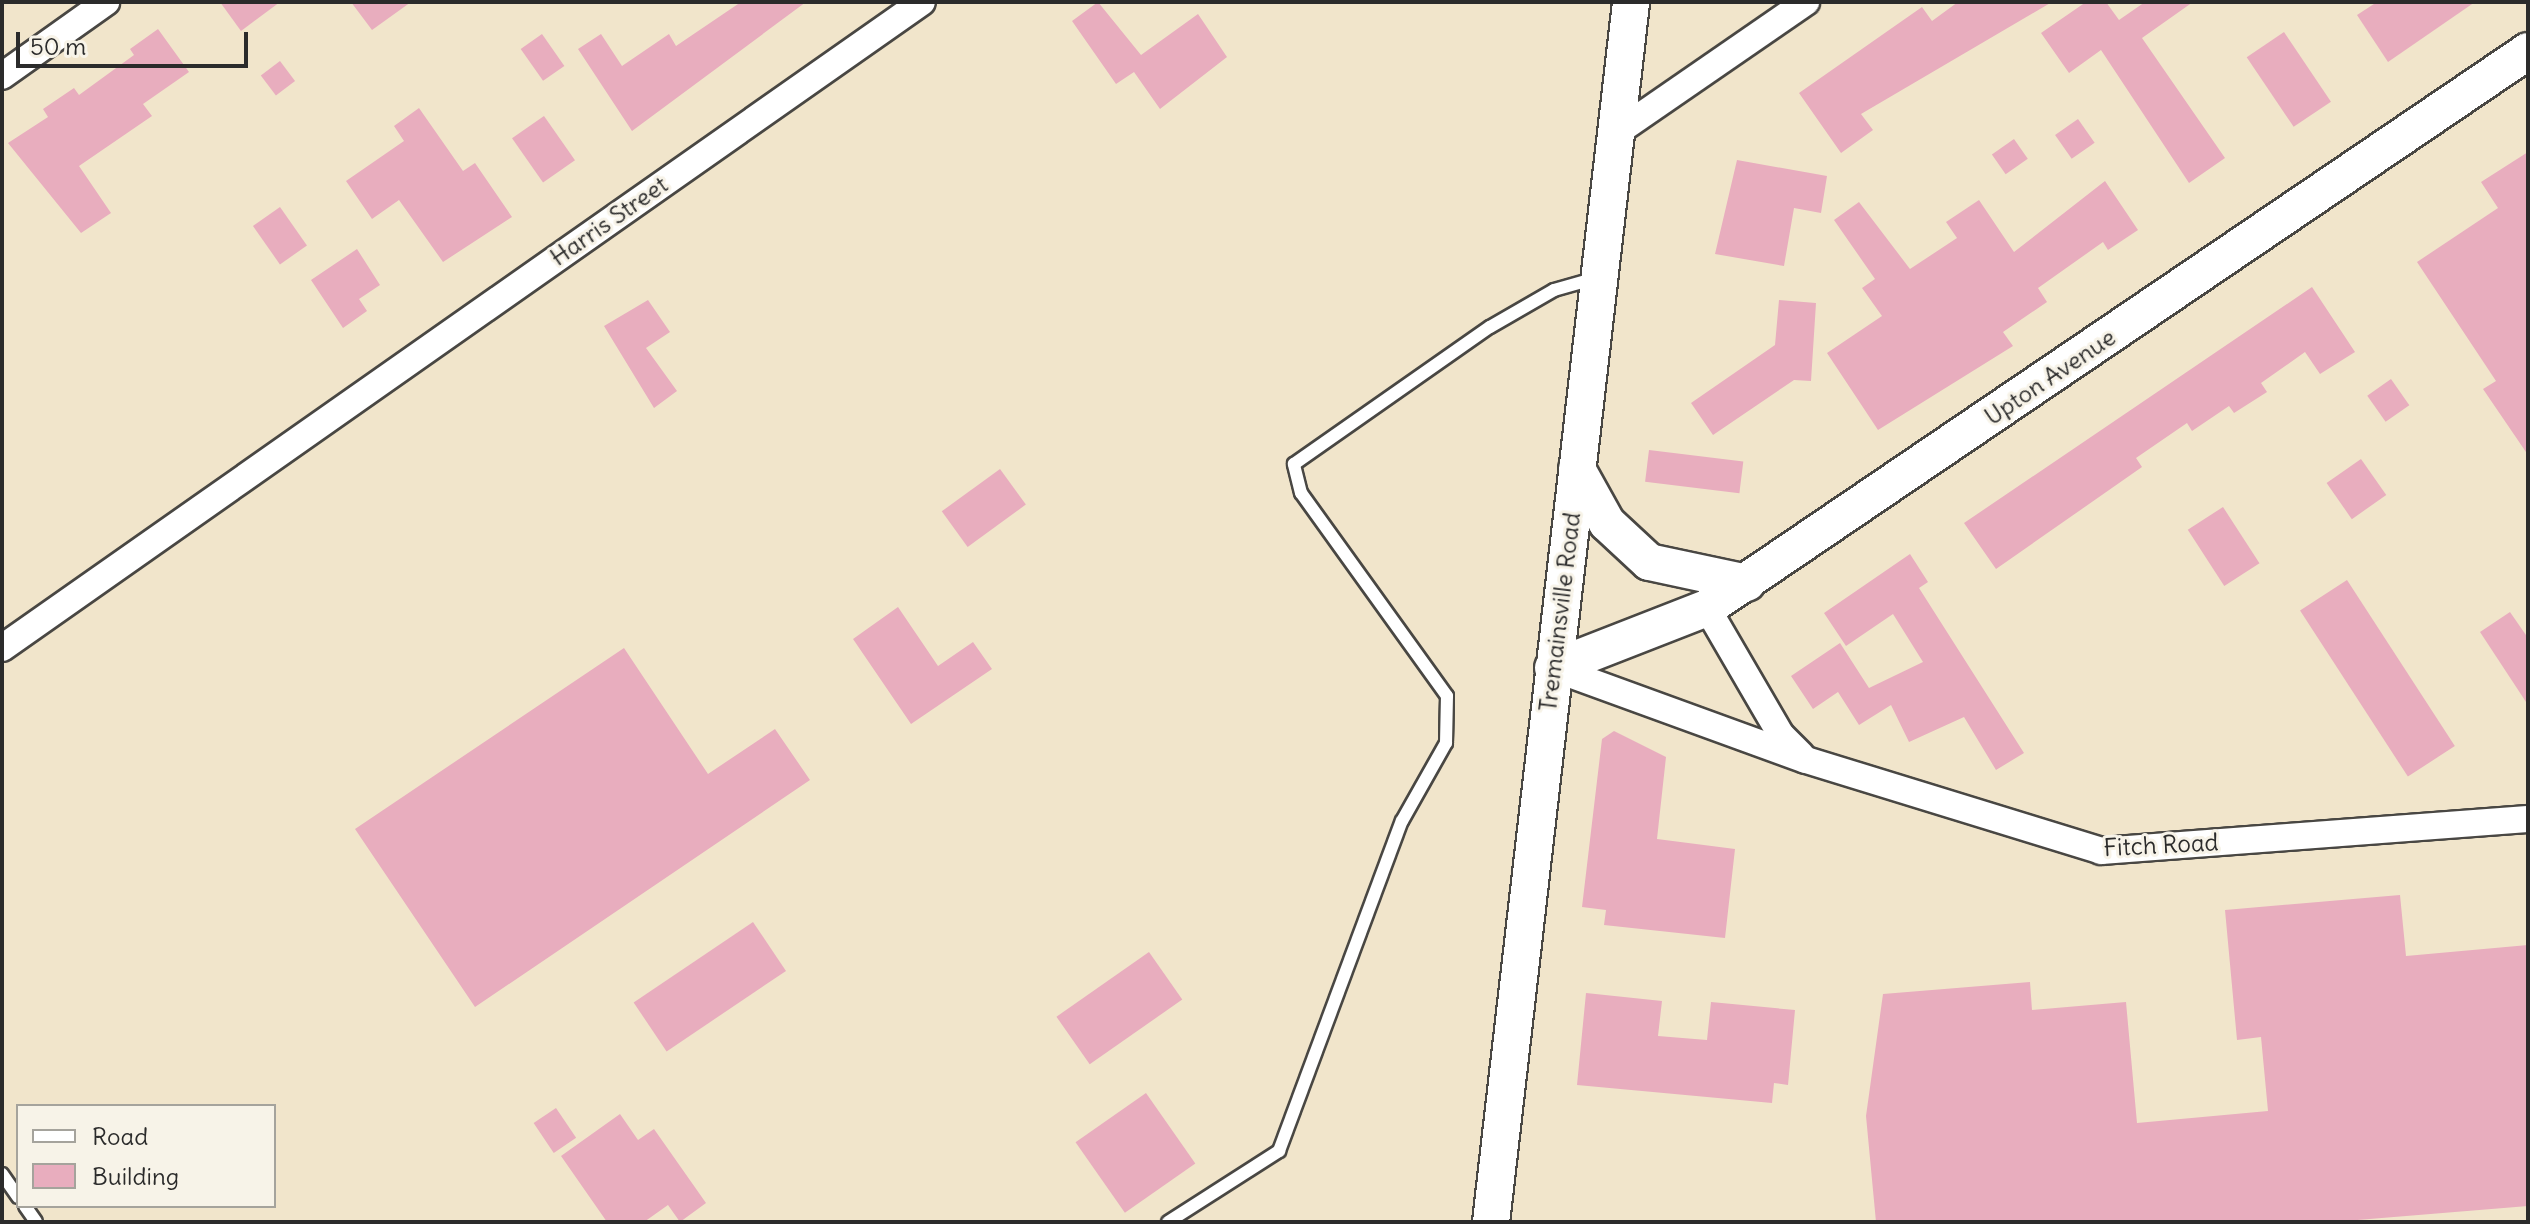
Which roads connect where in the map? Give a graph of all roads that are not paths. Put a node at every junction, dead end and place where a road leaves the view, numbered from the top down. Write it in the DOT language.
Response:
graph roads {
  1 [pos="106,2"];
  2 [pos="922,2"];
  3 [pos="1631,2"];
  4 [pos="1806,2"];
  5 [pos="2528,51"];
  6 [pos="2,76"];
  7 [pos="1616,133"];
  8 [pos="1599,277"];
  9 [pos="1577,469"];
  10 [pos="1747,583"];
  11 [pos="1707,608"];
  12 [pos="2,648"];
  13 [pos="1553,668"];
  14 [pos="1806,760"];
  15 [pos="2528,819"];
  16 [pos="2,1174"];
  17 [pos="16,1194"];
  18 [pos="1168,1222"];
  19 [pos="1491,1222"];
  1 -- 6 [label="street"];
  2 -- 12 [label="street, Harris Street"];
  3 -- 7 [label="street, Tremainsville Road"];
  4 -- 7 [label="street"];
  5 -- 10 [label="street, Upton Avenue"];
  7 -- 8 [label="street, Tremainsville Road"];
  8 -- 9 [label="street, Tremainsville Road"];
  8 -- 18 [label="lane"];
  9 -- 10 [label="street"];
  9 -- 13 [label="street, Tremainsville Road"];
  10 -- 11 [label="street, Upton Avenue"];
  11 -- 13 [label="street, Upton Avenue"];
  11 -- 14 [label="street, Fitch Road"];
  13 -- 14 [label="street, Fitch Road"];
  13 -- 19 [label="street, Tremainsville Road"];
  14 -- 15 [label="street, Fitch Road"];
  16 -- 17 [label="lane"];
}
